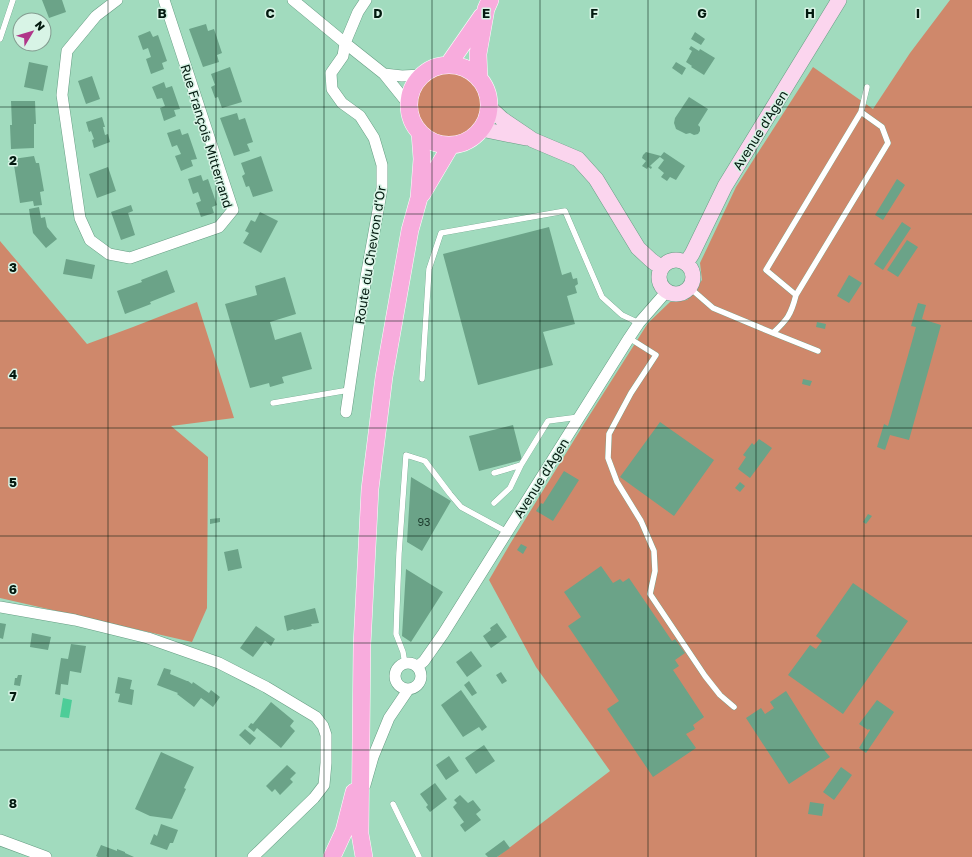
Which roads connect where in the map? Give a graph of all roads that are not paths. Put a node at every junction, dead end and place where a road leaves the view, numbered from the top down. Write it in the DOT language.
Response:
graph roads {
  1 [pos="13,0"];
  2 [pos="117,0"];
  3 [pos="164,0"];
  4 [pos="292,0"];
  5 [pos="366,0"];
  6 [pos="839,0"];
  7 [pos="488,4"];
  8 [pos="0,39"];
  9 [pos="345,43"];
  10 [pos="448,65"];
  11 [pos="384,74"];
  12 [pos="422,75"];
  13 [pos="479,78"];
  14 [pos="867,87"];
  15 [pos="409,105"];
  16 [pos="489,107"];
  17 [pos="861,112"];
  18 [pos="481,129"];
  19 [pos="420,133"];
  20 [pos="533,140"];
  21 [pos="451,145"];
  22 [pos="419,198"];
  23 [pos="686,263"];
  24 [pos="662,268"];
  25 [pos="690,288"];
  26 [pos="667,291"];
  27 [pos="796,295"];
  28 [pos="639,323"];
  29 [pos="773,334"];
  30 [pos="629,338"];
  31 [pos="818,351"];
  32 [pos="422,378"];
  33 [pos="349,390"];
  34 [pos="273,403"];
  35 [pos="346,412"];
  36 [pos="579,417"];
  37 [pos="522,465"];
  38 [pos="494,473"];
  39 [pos="494,503"];
  40 [pos="507,532"];
  41 [pos="0,607"];
  42 [pos="405,664"];
  43 [pos="417,667"];
  44 [pos="408,690"];
  45 [pos="734,706"];
  46 [pos="361,763"];
  47 [pos="361,797"];
  48 [pos="393,804"];
  49 [pos="0,840"];
  50 [pos="46,857"];
  51 [pos="254,857"];
  52 [pos="332,857"];
  53 [pos="364,857"];
  54 [pos="419,857"];
  1 -- 8 [label="lane"];
  2 -- 3 [label="street, Rue François Mitterrand"];
  4 -- 9 [label="street"];
  5 -- 9 [label="street, Route du Chevron d'Or"];
  6 -- 23 [label="main road, Avenue d'Agen"];
  7 -- 10 [label="main road"];
  7 -- 13 [label="main road"];
  9 -- 11 [label="street"];
  9 -- 33 [label="street, Route du Chevron d'Or"];
  10 -- 12 [label="main road"];
  10 -- 13 [label="main road"];
  11 -- 12 [label="street"];
  11 -- 15 [label="street"];
  12 -- 15 [label="main road"];
  13 -- 16 [label="main road"];
  14 -- 17 [label="lane"];
  15 -- 19 [label="main road"];
  16 -- 18 [label="main road"];
  16 -- 20 [label="main road"];
  17 -- 27 [label="lane"];
  17 -- 27 [label="lane"];
  18 -- 20 [label="main road"];
  18 -- 21 [label="main road"];
  19 -- 21 [label="main road"];
  19 -- 22 [label="main road"];
  20 -- 24 [label="main road"];
  21 -- 22 [label="main road"];
  22 -- 46 [label="main road"];
  23 -- 24 [label="main road"];
  23 -- 25 [label="main road"];
  24 -- 26 [label="main road"];
  25 -- 26 [label="main road"];
  25 -- 29 [label="lane"];
  26 -- 28 [label="street, Avenue d'Agen"];
  27 -- 29 [label="lane"];
  28 -- 30 [label="street, Avenue d'Agen"];
  28 -- 32 [label="lane"];
  29 -- 31 [label="lane"];
  30 -- 36 [label="street, Avenue d'Agen"];
  30 -- 45 [label="lane"];
  33 -- 34 [label="lane"];
  33 -- 35 [label="street, Route du Chevron d'Or"];
  36 -- 37 [label="lane"];
  36 -- 40 [label="street, Avenue d'Agen"];
  37 -- 38 [label="lane"];
  37 -- 39 [label="lane"];
  40 -- 42 [label="lane"];
  40 -- 43 [label="street, Avenue d'Agen"];
  41 -- 51 [label="street"];
  42 -- 43 [label="street"];
  42 -- 44 [label="street"];
  43 -- 44 [label="street"];
  44 -- 47 [label="street"];
  46 -- 47 [label="main road"];
  46 -- 52 [label="main road"];
  47 -- 53 [label="main road"];
  48 -- 54 [label="lane"];
  49 -- 50 [label="street"];
}
